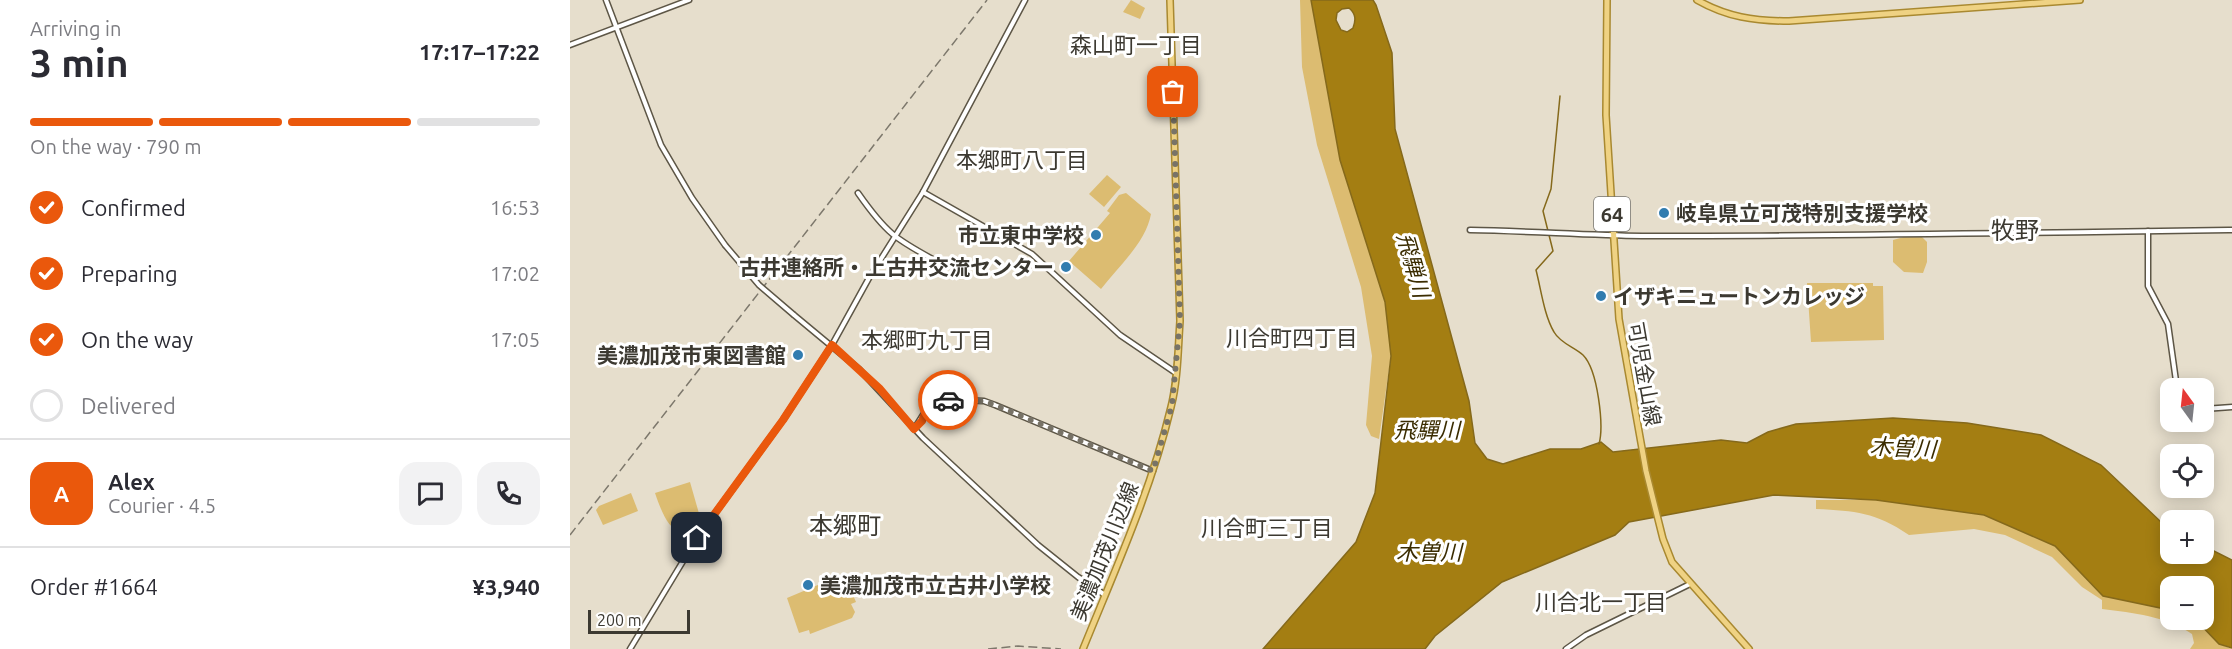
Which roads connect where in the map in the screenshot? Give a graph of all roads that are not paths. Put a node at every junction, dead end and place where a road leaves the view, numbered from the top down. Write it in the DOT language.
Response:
graph roads {
  1 [pos="606,0"];
  2 [pos="689,0"];
  3 [pos="1025,0"];
  4 [pos="1170,0"];
  5 [pos="1607,0"];
  6 [pos="1697,0"];
  7 [pos="2080,0"];
  8 [pos="616,28"];
  9 [pos="570,45"];
  10 [pos="858,192"];
  11 [pos="923,192"];
  12 [pos="1470,230"];
  13 [pos="2232,230"];
  14 [pos="2148,231"];
  15 [pos="1613,235"];
  16 [pos="896,239"];
  17 [pos="938,261"];
  18 [pos="832,345"];
  19 [pos="1176,373"];
  20 [pos="2176,378"];
  21 [pos="2232,407"];
  22 [pos="2214,409"];
  23 [pos="914,429"];
  24 [pos="1153,471"];
  25 [pos="1690,584"];
  26 [pos="1105,595"];
  27 [pos="630,649"];
  28 [pos="1083,649"];
  29 [pos="1566,649"];
  30 [pos="1749,649"];
  1 -- 8 [label="street"];
  2 -- 8 [label="street"];
  3 -- 11 [label="street"];
  4 -- 19 [label="main road, 美濃加茂川辺線"];
  5 -- 15 [label="main road, 可児金山線 / 64"];
  6 -- 7 [label="main road"];
  8 -- 9 [label="street"];
  8 -- 18 [label="street, bridge"];
  10 -- 16 [label="street"];
  11 -- 16 [label="street"];
  11 -- 19 [label="street"];
  12 -- 15 [label="street"];
  13 -- 14 [label="street"];
  14 -- 15 [label="street"];
  14 -- 20 [label="street"];
  15 -- 25 [label="main road, 可児金山線 / 64"];
  16 -- 17 [label="street"];
  16 -- 18 [label="street"];
  18 -- 23 [label="street"];
  18 -- 27 [label="street"];
  19 -- 24 [label="main road, 美濃加茂川辺線"];
  21 -- 22 [label="street"];
  23 -- 24 [label="street"];
  23 -- 26 [label="street"];
  24 -- 26 [label="main road, 美濃加茂川辺線"];
  25 -- 29 [label="street"];
  25 -- 30 [label="main road, 可児金山線 / 64"];
  26 -- 28 [label="main road, 美濃加茂川辺線"];
}
